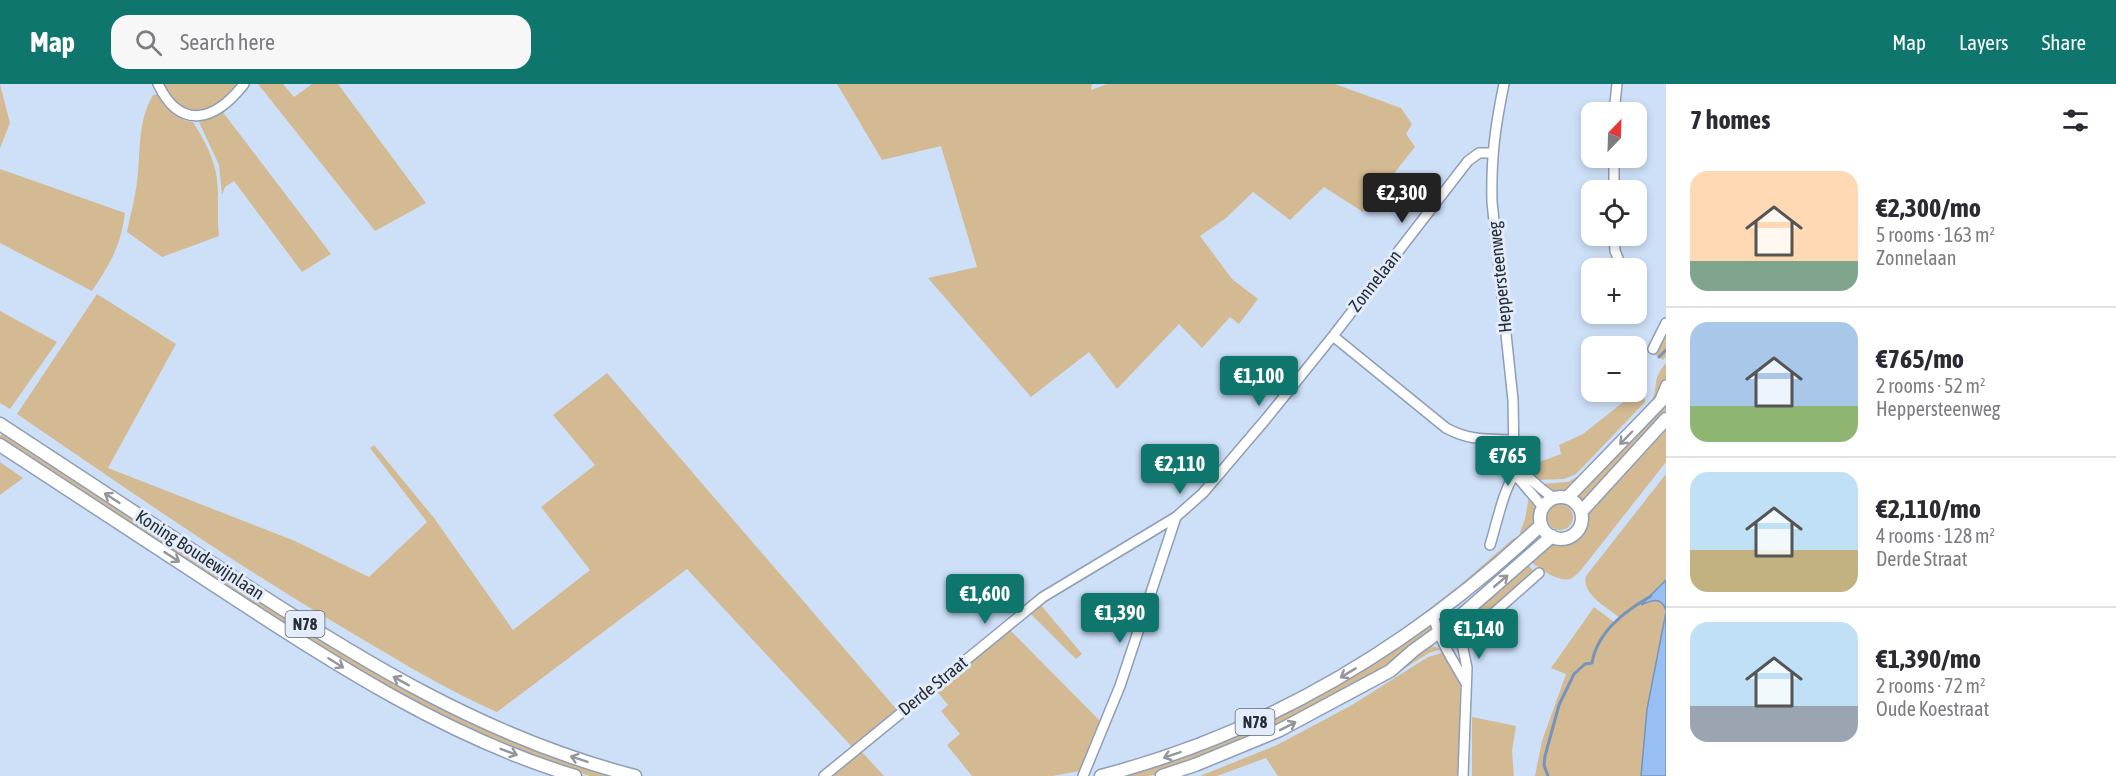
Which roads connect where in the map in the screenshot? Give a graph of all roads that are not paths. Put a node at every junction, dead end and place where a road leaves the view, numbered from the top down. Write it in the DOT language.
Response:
graph roads {
  1 [pos="158,84"];
  2 [pos="244,84"];
  3 [pos="1504,84"];
  4 [pos="1616,87"];
  5 [pos="1615,102"];
  6 [pos="1492,153"];
  7 [pos="1666,322"];
  8 [pos="1333,336"];
  9 [pos="1653,349"];
  10 [pos="1666,385"];
  11 [pos="1663,400"];
  12 [pos="1666,420"];
  13 [pos="1,426"];
  14 [pos="1514,440"];
  15 [pos="0,445"];
  16 [pos="1518,471"];
  17 [pos="1561,498"];
  18 [pos="1543,507"];
  19 [pos="1581,512"];
  20 [pos="1176,518"];
  21 [pos="1541,525"];
  22 [pos="1552,536"];
  23 [pos="1490,545"];
  24 [pos="1539,573"];
  25 [pos="1433,616"];
  26 [pos="1457,619"];
  27 [pos="1438,633"];
  28 [pos="1461,639"];
  29 [pos="1466,682"];
  30 [pos="575,776"];
  31 [pos="635,776"];
  32 [pos="824,776"];
  33 [pos="1083,776"];
  34 [pos="1101,776"];
  35 [pos="1162,776"];
  36 [pos="1463,776"];
  1 -- 2 [label="street"];
  3 -- 6 [label="street, Heppersteenweg"];
  4 -- 5 [label="street"];
  6 -- 8 [label="street, Zonnelaan"];
  6 -- 14 [label="street, Heppersteenweg"];
  7 -- 9 [label="street"];
  8 -- 14 [label="street"];
  8 -- 20 [label="street, Derde Straat"];
  10 -- 11 [label="street"];
  11 -- 17 [label="main road, one-way"];
  12 -- 19 [label="main road, N78"];
  31 -- 13 [label="main road, Koning Boudewijnlaan / N78, one-way"];
  14 -- 16 [label="street, Heppersteenweg"];
  15 -- 30 [label="main road, Koning Boudewijnlaan / N78, one-way"];
  16 -- 17 [label="street"];
  16 -- 18 [label="street, Heppersteenweg"];
  16 -- 23 [label="street"];
  17 -- 18 [label="main road"];
  17 -- 19 [label="main road"];
  18 -- 21 [label="main road"];
  19 -- 22 [label="main road, N78"];
  20 -- 32 [label="street, Derde Straat"];
  20 -- 33 [label="street"];
  21 -- 22 [label="main road"];
  21 -- 25 [label="main road, N78"];
  26 -- 22 [label="main road, N78, one-way"];
  24 -- 28 [label="street"];
  25 -- 27 [label="street"];
  25 -- 34 [label="main road, N78, one-way"];
  26 -- 27 [label="main road, N78"];
  26 -- 28 [label="street"];
  27 -- 29 [label="street"];
  35 -- 27 [label="main road, N78, one-way"];
  28 -- 29 [label="street"];
  29 -- 36 [label="street"];
}
